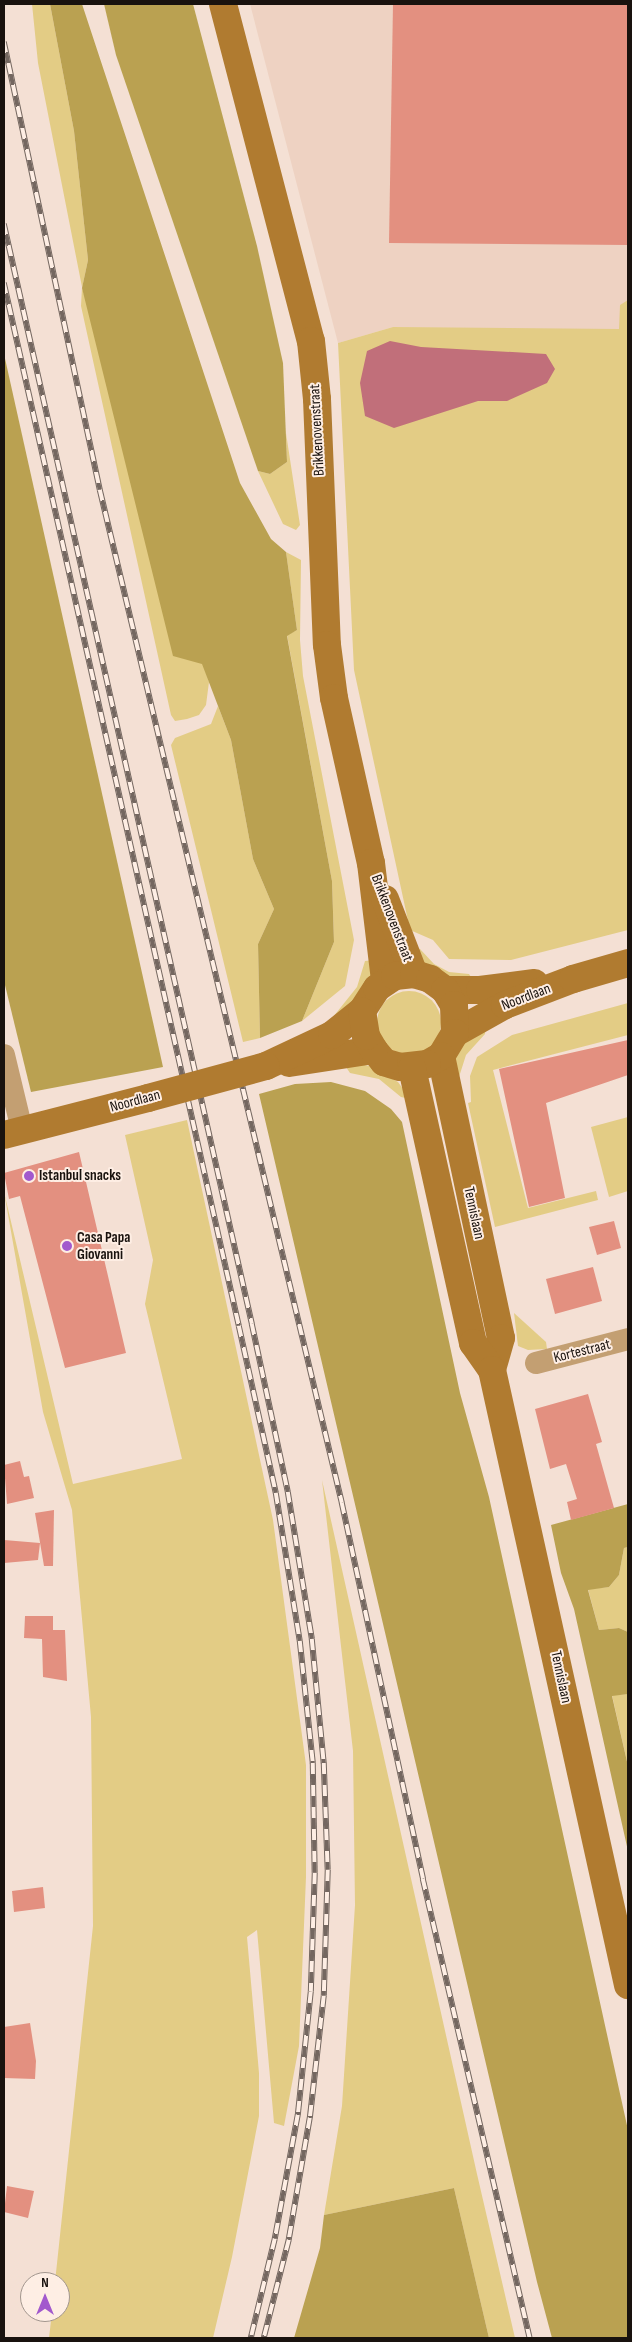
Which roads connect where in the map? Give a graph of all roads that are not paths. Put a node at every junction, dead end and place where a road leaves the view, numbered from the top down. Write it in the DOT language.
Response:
graph roads {
  1 [pos="223,4"];
  2 [pos="371,863"];
  3 [pos="628,963"];
  4 [pos="414,974"];
  5 [pos="573,979"];
  6 [pos="385,981"];
  7 [pos="445,990"];
  8 [pos="362,1011"];
  9 [pos="448,1044"];
  10 [pos="374,1050"];
  11 [pos="4,1055"];
  12 [pos="266,1066"];
  13 [pos="412,1068"];
  14 [pos="13,1132"];
  15 [pos="628,1339"];
  16 [pos="536,1362"];
  17 [pos="492,1370"];
  18 [pos="628,1985"];
  1 -- 2 [label="street, Brikkenovenstraat"];
  2 -- 4 [label="street, Brikkenovenstraat"];
  2 -- 6 [label="street, Brikkenovenstraat"];
  3 -- 5 [label="street, Noordlaan"];
  4 -- 6 [label="street"];
  4 -- 7 [label="street"];
  5 -- 7 [label="street, Noordlaan"];
  5 -- 9 [label="street, Noordlaan"];
  6 -- 8 [label="street, Noordlaan"];
  7 -- 9 [label="street"];
  8 -- 10 [label="street"];
  8 -- 12 [label="street, Noordlaan"];
  9 -- 13 [label="street, Noordlaan"];
  9 -- 17 [label="street, Tennislaan"];
  10 -- 12 [label="street, Noordlaan"];
  10 -- 13 [label="street"];
  11 -- 14 [label="street"];
  12 -- 14 [label="street, Noordlaan, bridge"];
  13 -- 17 [label="street, Tennislaan"];
  15 -- 16 [label="street, Kortestraat"];
  17 -- 18 [label="street, Tennislaan"];
}
